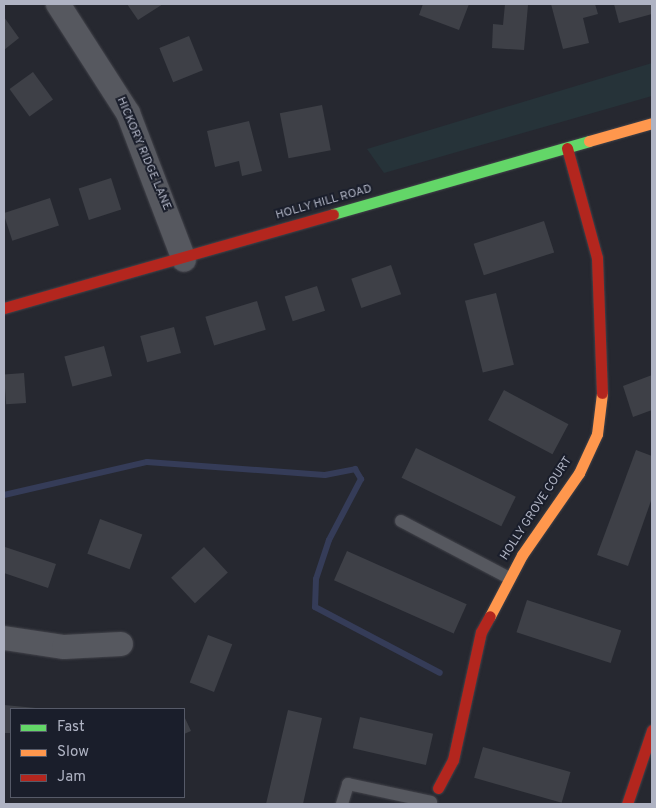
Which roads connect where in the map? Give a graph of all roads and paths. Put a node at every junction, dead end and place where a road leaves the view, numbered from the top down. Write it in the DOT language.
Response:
graph roads {
  1 [pos="58,4"];
  2 [pos="652,123"];
  3 [pos="567,148"];
  4 [pos="184,260"];
  5 [pos="4,308"];
  6 [pos="401,521"];
  7 [pos="509,578"];
  8 [pos="4,638"];
  9 [pos="121,644"];
  10 [pos="652,730"];
  11 [pos="438,788"];
  12 [pos="342,804"];
  13 [pos="433,804"];
  14 [pos="627,804"];
  1 -- 4 [label="street, HICKORY RIDGE LANE"];
  2 -- 3 [label="street, HOLLY HILL ROAD"];
  3 -- 4 [label="street, HOLLY HILL ROAD"];
  3 -- 7 [label="street, HOLLY GROVE COURT"];
  4 -- 5 [label="street, HOLLY HILL ROAD"];
  6 -- 7 [label="lane"];
  7 -- 11 [label="street, HOLLY GROVE COURT"];
  8 -- 9 [label="street"];
  10 -- 14 [label="street"];
  11 -- 13 [label="lane"];
  12 -- 13 [label="lane"];
}
